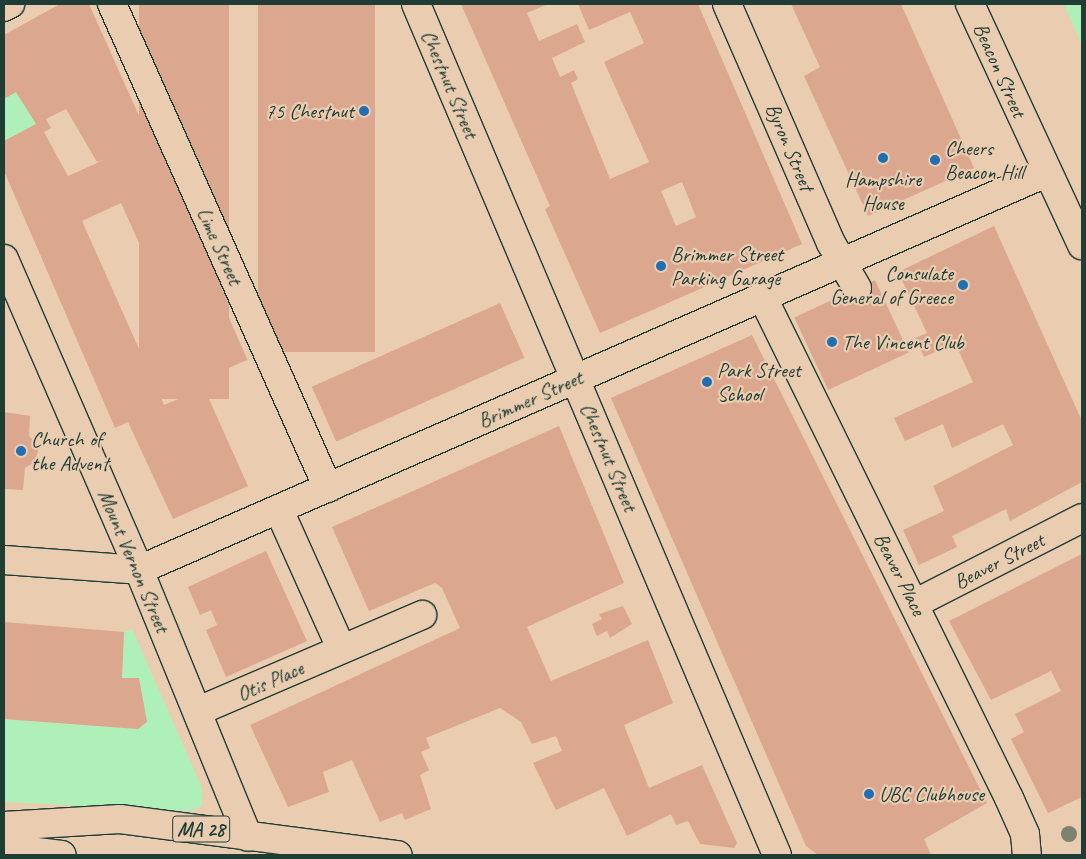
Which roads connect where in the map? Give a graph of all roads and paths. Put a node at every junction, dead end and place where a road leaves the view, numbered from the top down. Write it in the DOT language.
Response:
graph roads {
  1 [pos="10,4"];
  2 [pos="112,4"];
  3 [pos="416,4"];
  4 [pos="727,4"];
  5 [pos="970,4"];
  6 [pos="4,7"];
  7 [pos="1046,173"];
  8 [pos="1082,245"];
  9 [pos="4,259"];
  10 [pos="844,260"];
  11 [pos="857,288"];
  12 [pos="762,296"];
  13 [pos="576,378"];
  14 [pos="328,488"];
  15 [pos="279,510"];
  16 [pos="1082,518"];
  17 [pos="4,560"];
  18 [pos="139,570"];
  19 [pos="916,603"];
  20 [pos="422,615"];
  21 [pos="342,648"];
  22 [pos="198,711"];
  23 [pos="4,826"];
  24 [pos="248,837"];
  25 [pos="4,848"];
  26 [pos="62,855"];
  27 [pos="398,855"];
  28 [pos="777,855"];
  29 [pos="1027,855"];
  1 -- 6 [label="main road"];
  2 -- 14 [label="main road, Lime Street"];
  3 -- 13 [label="main road, Chestnut Street"];
  4 -- 10 [label="main road, Byron Street"];
  5 -- 7 [label="main road, Beacon Street"];
  7 -- 8 [label="main road, Beacon Street"];
  7 -- 10 [label="main road, Brimmer Street"];
  9 -- 18 [label="main road, Mount Vernon Street"];
  10 -- 11 [label="main road, Byron Street"];
  10 -- 12 [label="main road, Brimmer Street"];
  12 -- 13 [label="main road, Brimmer Street"];
  12 -- 19 [label="main road, Beaver Place"];
  13 -- 14 [label="main road, Brimmer Street"];
  13 -- 28 [label="main road, Chestnut Street"];
  14 -- 15 [label="main road, Brimmer Street"];
  15 -- 18 [label="main road, Brimmer Street"];
  15 -- 21 [label="main road"];
  16 -- 19 [label="main road, Beaver Street"];
  17 -- 18 [label="main road, Brimmer Street"];
  18 -- 22 [label="main road, Mount Vernon Street"];
  19 -- 29 [label="main road, Beaver Place"];
  20 -- 21 [label="main road, Otis Place"];
  21 -- 22 [label="main road, Otis Place"];
  22 -- 24 [label="main road, Mount Vernon Street"];
  23 -- 24 [label="main road, MA 28"];
  24 -- 27 [label="main road, MA 28"];
  25 -- 26 [label="main road"];
}
